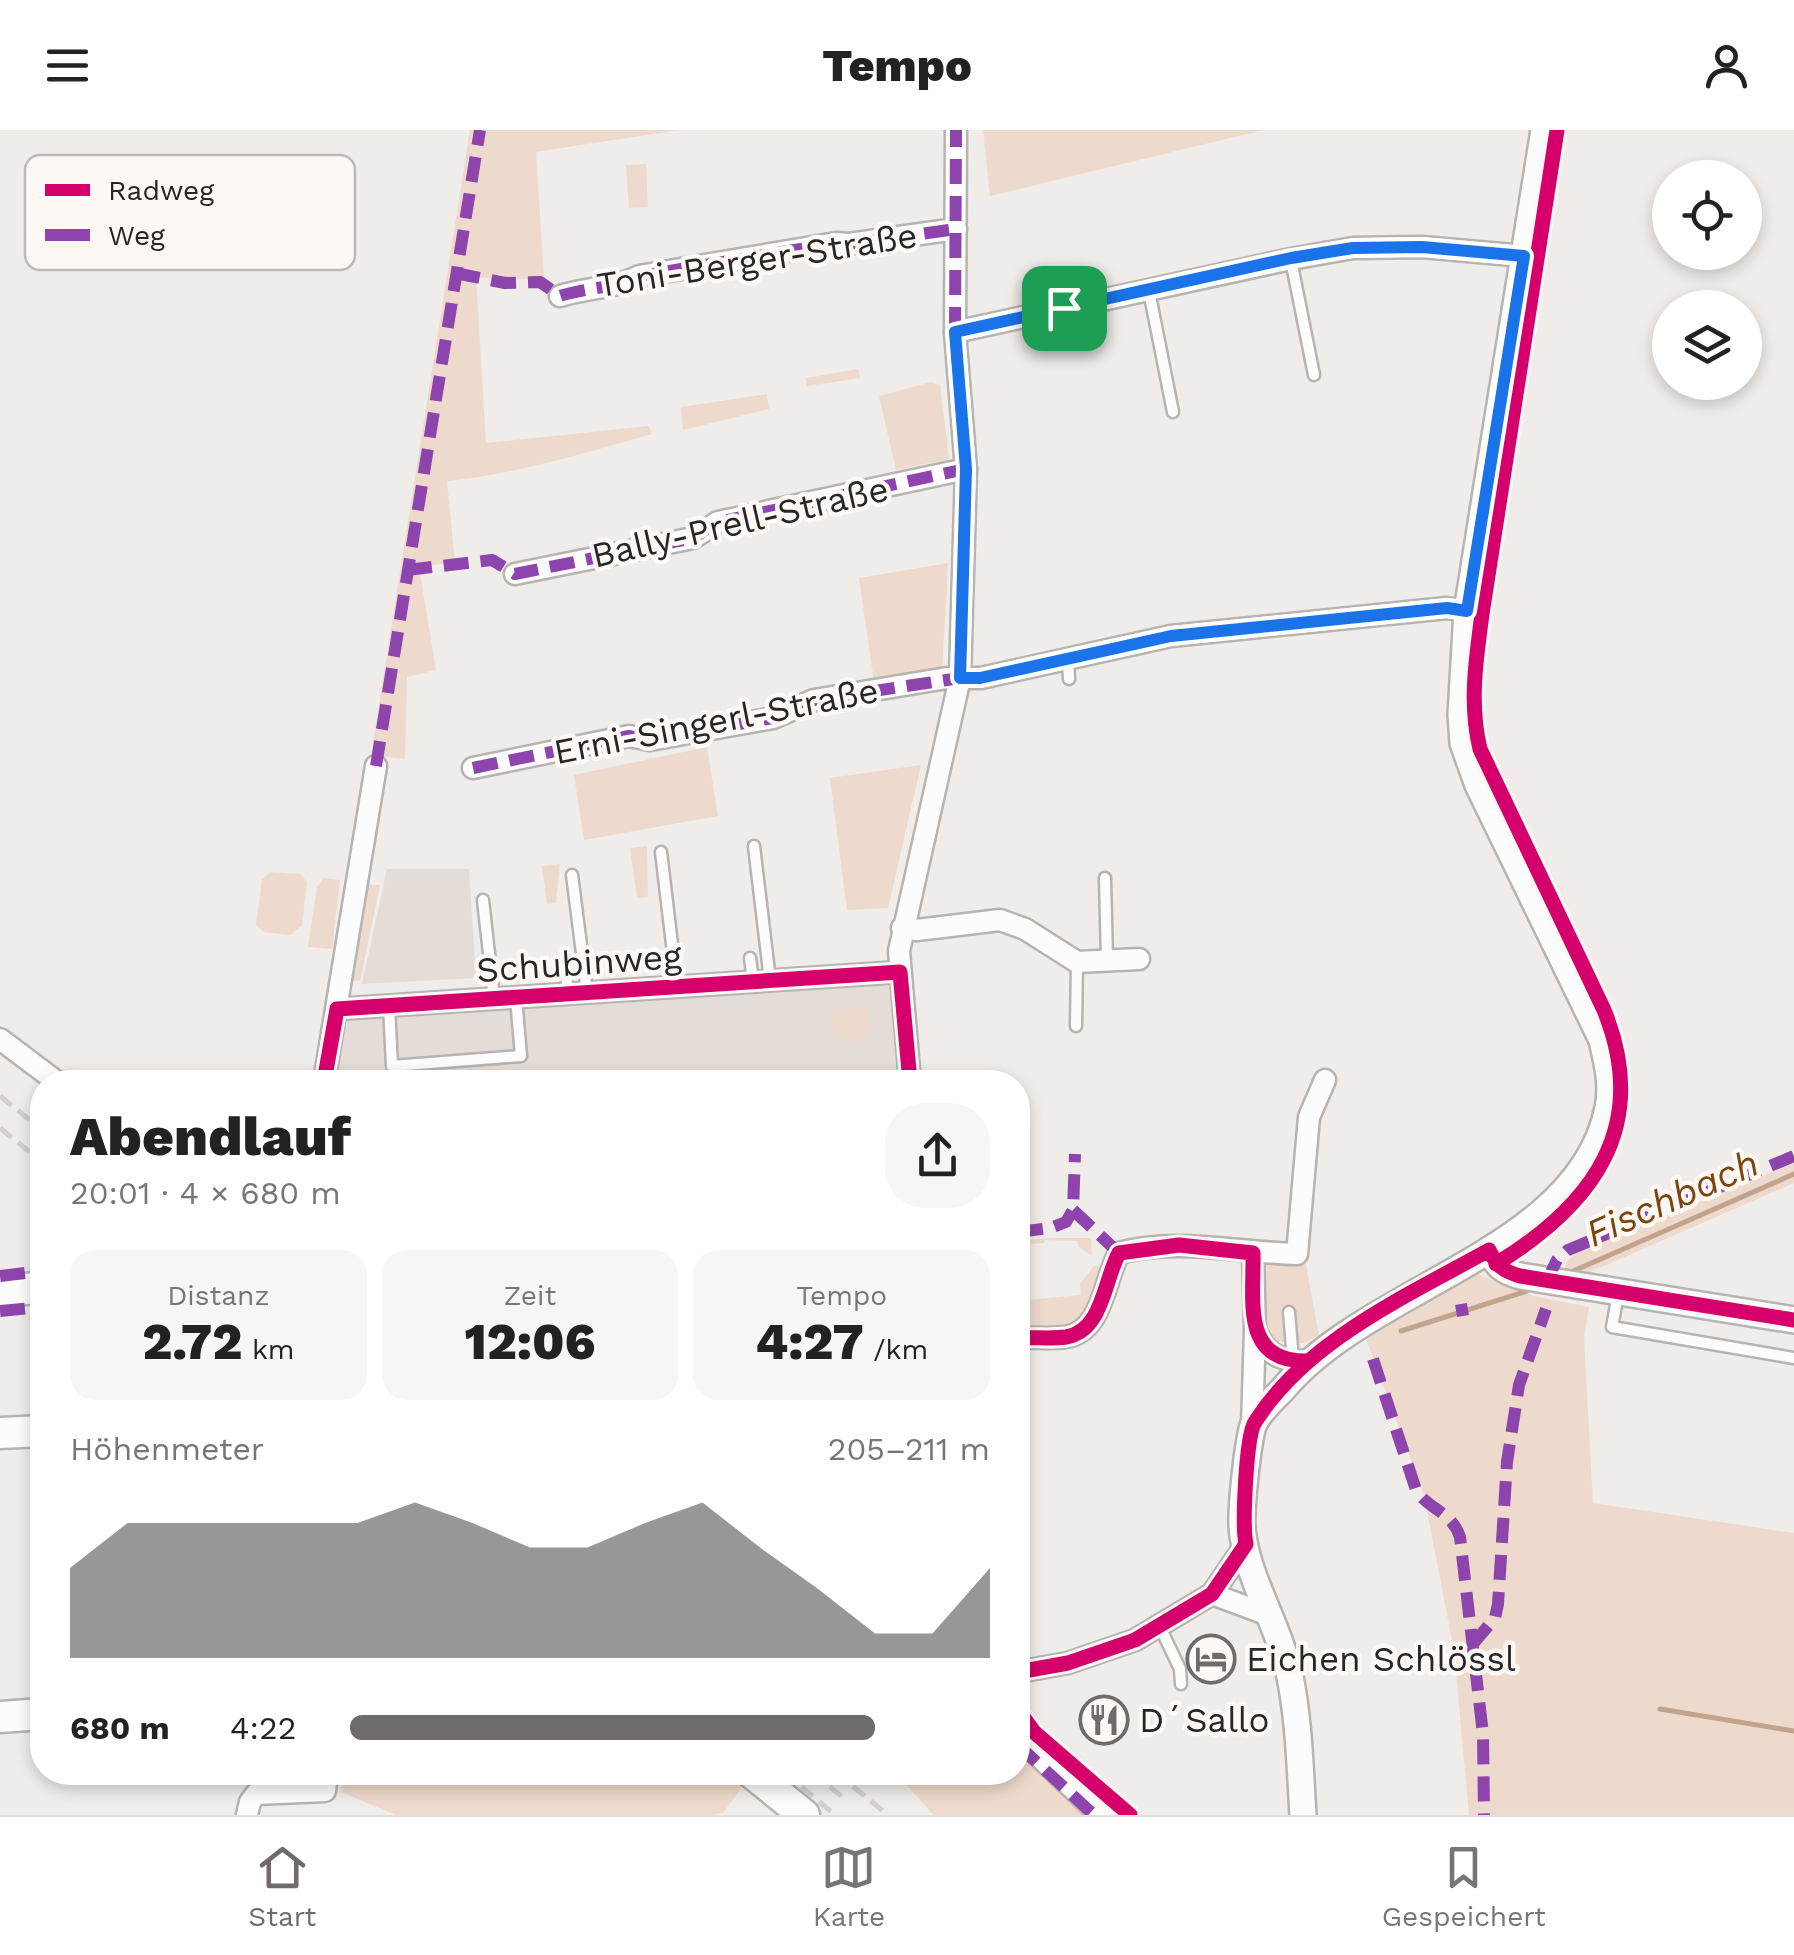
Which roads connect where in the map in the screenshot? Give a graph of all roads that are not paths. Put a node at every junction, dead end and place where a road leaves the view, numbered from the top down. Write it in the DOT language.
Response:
graph roads {
  1 [pos="956,130"];
  2 [pos="1544,130"];
  3 [pos="956,229"];
  4 [pos="1524,256"];
  5 [pos="1291,258"];
  6 [pos="1149,290"];
  7 [pos="560,296"];
  8 [pos="955,332"];
  9 [pos="1314,376"];
  10 [pos="1174,412"];
  11 [pos="966,469"];
  12 [pos="515,574"];
  13 [pos="1467,611"];
  14 [pos="960,678"];
  15 [pos="376,766"];
  16 [pos="474,768"];
  17 [pos="754,846"];
  18 [pos="661,852"];
  19 [pos="572,875"];
  20 [pos="1104,878"];
  21 [pos="483,900"];
  22 [pos="902,928"];
  23 [pos="750,958"];
  24 [pos="1138,959"];
  25 [pos="1107,961"];
  26 [pos="1077,962"];
  27 [pos="900,972"];
  28 [pos="761,981"];
  29 [pos="574,987"];
  30 [pos="678,987"];
  31 [pos="516,997"];
  32 [pos="494,998"];
  33 [pos="389,1005"];
  34 [pos="337,1009"];
  35 [pos="1076,1026"];
  36 [pos="0,1039"];
  37 [pos="41,1070"];
  38 [pos="326,1070"];
  39 [pos="909,1070"];
  40 [pos="1325,1080"];
  41 [pos="1489,1250"];
  42 [pos="1253,1254"];
  43 [pos="30,1288"];
  44 [pos="0,1292"];
  45 [pos="1618,1293"];
  46 [pos="1289,1312"];
  47 [pos="1794,1320"];
  48 [pos="1255,1330"];
  49 [pos="1030,1338"];
  50 [pos="1794,1358"];
  51 [pos="1299,1361"];
  52 [pos="1252,1425"];
  53 [pos="30,1432"];
  54 [pos="0,1433"];
  55 [pos="1246,1544"];
  56 [pos="1212,1594"];
  57 [pos="1271,1616"];
  58 [pos="1159,1625"];
  59 [pos="1030,1669"];
  60 [pos="1181,1684"];
  61 [pos="30,1715"];
  62 [pos="0,1717"];
  63 [pos="1030,1741"];
  64 [pos="325,1785"];
  65 [pos="767,1785"];
  66 [pos="247,1815"];
  67 [pos="804,1815"];
  68 [pos="1108,1815"];
  69 [pos="1303,1815"];
  1 -- 3 [label="street"];
  2 -- 4 [label="street"];
  3 -- 7 [label="street, Toni-Berger-Straße"];
  3 -- 8 [label="street"];
  4 -- 5 [label="street"];
  4 -- 13 [label="street"];
  5 -- 6 [label="street"];
  5 -- 9 [label="lane"];
  6 -- 8 [label="street"];
  6 -- 10 [label="lane"];
  8 -- 11 [label="street"];
  11 -- 12 [label="street, Bally-Prell-Straße"];
  11 -- 14 [label="street"];
  13 -- 14 [label="street, Erni-Singerl-Straße"];
  13 -- 41 [label="street"];
  14 -- 16 [label="street, Erni-Singerl-Straße"];
  14 -- 22 [label="street"];
  15 -- 34 [label="street"];
  17 -- 28 [label="lane"];
  18 -- 30 [label="lane"];
  19 -- 29 [label="lane"];
  20 -- 25 [label="lane"];
  21 -- 32 [label="lane"];
  22 -- 26 [label="street"];
  22 -- 27 [label="street"];
  23 -- 28 [label="lane"];
  24 -- 25 [label="street"];
  25 -- 26 [label="street"];
  26 -- 35 [label="lane"];
  27 -- 28 [label="street, Schubinweg"];
  27 -- 39 [label="street"];
  28 -- 30 [label="street, Schubinweg"];
  29 -- 30 [label="street, Schubinweg"];
  29 -- 31 [label="street, Schubinweg"];
  31 -- 32 [label="street, Schubinweg"];
  31 -- 33 [label="lane"];
  32 -- 33 [label="street, Schubinweg"];
  33 -- 34 [label="street, Schubinweg"];
  34 -- 38 [label="street"];
  36 -- 37 [label="street"];
  40 -- 42 [label="street"];
  41 -- 45 [label="street"];
  41 -- 51 [label="street"];
  42 -- 48 [label="street"];
  42 -- 49 [label="street"];
  43 -- 44 [label="main road"];
  45 -- 47 [label="street"];
  45 -- 50 [label="lane"];
  46 -- 51 [label="lane"];
  48 -- 51 [label="street"];
  48 -- 52 [label="street"];
  51 -- 52 [label="street"];
  52 -- 55 [label="street"];
  53 -- 54 [label="main road"];
  55 -- 56 [label="street"];
  55 -- 57 [label="street"];
  56 -- 57 [label="street"];
  56 -- 58 [label="street"];
  57 -- 69 [label="street"];
  58 -- 59 [label="street"];
  58 -- 60 [label="lane"];
  61 -- 62 [label="main road"];
  63 -- 68 [label="main road"];
  64 -- 66 [label="street"];
  65 -- 67 [label="main road"];
}
